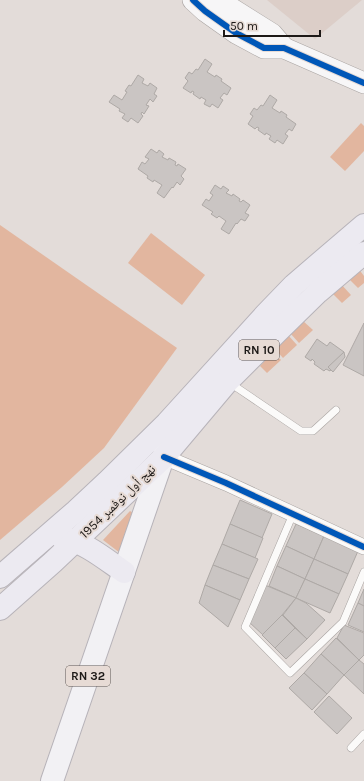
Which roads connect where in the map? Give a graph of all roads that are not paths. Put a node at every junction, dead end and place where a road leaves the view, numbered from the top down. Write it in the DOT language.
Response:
graph roads {
  1 [pos="193,0"];
  2 [pos="218,0"];
  3 [pos="284,48"];
  4 [pos="364,83"];
  5 [pos="364,225"];
  6 [pos="360,259"];
  7 [pos="228,381"];
  8 [pos="336,410"];
  9 [pos="167,423"];
  10 [pos="164,457"];
  11 [pos="293,514"];
  12 [pos="46,536"];
  13 [pos="75,541"];
  14 [pos="364,547"];
  15 [pos="53,562"];
  16 [pos="117,567"];
  17 [pos="364,572"];
  18 [pos="0,577"];
  19 [pos="0,609"];
  20 [pos="364,734"];
  21 [pos="351,748"];
  22 [pos="52,781"];
  1 -- 3 [label="street"];
  2 -- 3 [label="street"];
  3 -- 4 [label="street"];
  5 -- 9 [label="highway, نهج أول نوفمبر 1954 / RN 10"];
  6 -- 7 [label="highway, نهج أول نوفمبر 1954 / RN 10"];
  7 -- 8 [label="lane"];
  7 -- 10 [label="highway, نهج أول نوفمبر 1954 / RN 10"];
  9 -- 10 [label="main road, RN 32"];
  9 -- 12 [label="highway, نهج أول نوفمبر 1954 / RN 10"];
  10 -- 11 [label="street"];
  10 -- 13 [label="highway, نهج أول نوفمبر 1954 / RN 10"];
  10 -- 16 [label="main road, RN 32"];
  11 -- 14 [label="street"];
  11 -- 17 [label="lane"];
  12 -- 13 [label="highway"];
  12 -- 18 [label="highway, نهج أول نوفمبر 1954 / RN 10"];
  13 -- 15 [label="highway, نهج أول نوفمبر 1954 / RN 10"];
  13 -- 16 [label="highway"];
  15 -- 16 [label="highway"];
  15 -- 19 [label="highway, نهج أول نوفمبر 1954 / RN 10"];
  16 -- 22 [label="main road, RN 32"];
  20 -- 21 [label="lane"];
}
